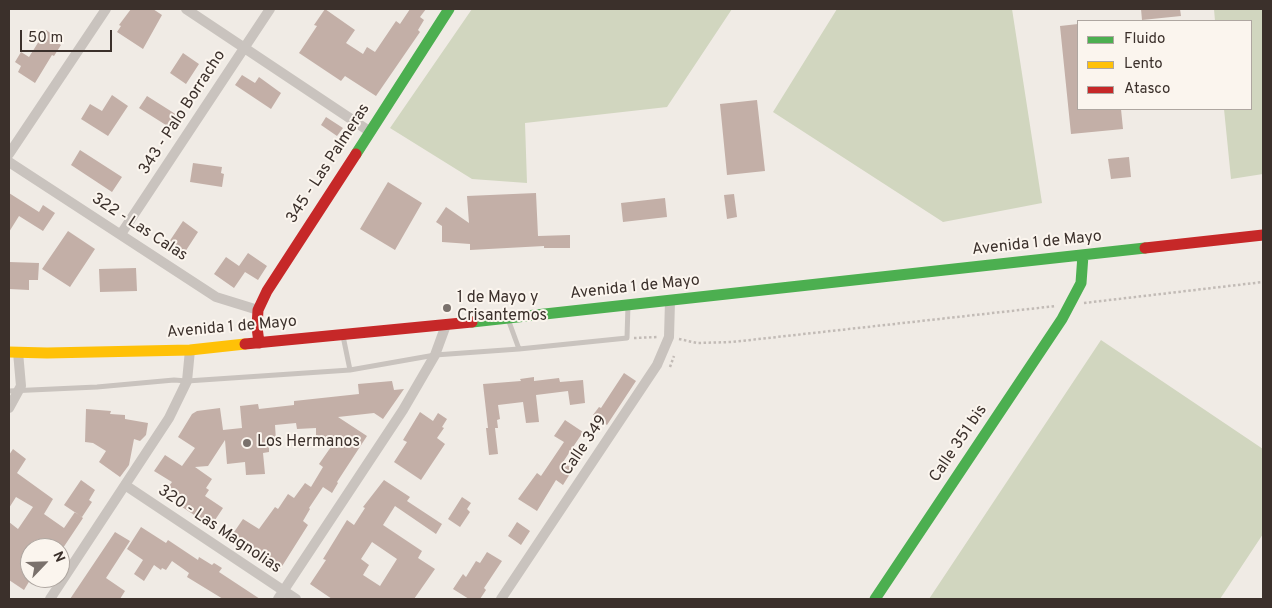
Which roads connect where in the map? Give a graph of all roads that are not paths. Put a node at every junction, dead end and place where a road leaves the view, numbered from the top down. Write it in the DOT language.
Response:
graph roads {
  1 [pos="106,9"];
  2 [pos="186,9"];
  3 [pos="270,9"];
  4 [pos="449,9"];
  5 [pos="244,47"];
  6 [pos="369,131"];
  7 [pos="9,154"];
  8 [pos="9,162"];
  9 [pos="121,234"];
  10 [pos="1263,235"];
  11 [pos="1083,255"];
  12 [pos="670,301"];
  13 [pos="628,305"];
  14 [pos="258,310"];
  15 [pos="507,318"];
  16 [pos="446,325"];
  17 [pos="343,335"];
  18 [pos="259,343"];
  19 [pos="519,349"];
  20 [pos="190,350"];
  21 [pos="14,352"];
  22 [pos="435,355"];
  23 [pos="350,370"];
  24 [pos="187,381"];
  25 [pos="14,391"];
  26 [pos="9,408"];
  27 [pos="125,485"];
  28 [pos="281,595"];
  29 [pos="50,599"];
  30 [pos="296,599"];
  31 [pos="501,599"];
  32 [pos="875,599"];
  1 -- 7 [label="street"];
  2 -- 5 [label="street"];
  3 -- 5 [label="street, 343 - Palo Borracho"];
  4 -- 6 [label="main road, 345 - Las Palmeras"];
  5 -- 6 [label="street"];
  5 -- 9 [label="street, 343 - Palo Borracho"];
  6 -- 14 [label="main road, 345 - Las Palmeras"];
  8 -- 9 [label="street, 322 - Las Calas"];
  9 -- 14 [label="street, 322 - Las Calas"];
  10 -- 11 [label="main road, Avenida 1 de Mayo"];
  11 -- 12 [label="main road, Avenida 1 de Mayo"];
  11 -- 32 [label="main road, Calle 351 bis"];
  12 -- 13 [label="main road, Avenida 1 de Mayo"];
  12 -- 31 [label="street, Calle 349"];
  13 -- 15 [label="main road, Avenida 1 de Mayo"];
  13 -- 19 [label="lane"];
  14 -- 18 [label="main road, 345 - Las Palmeras"];
  15 -- 16 [label="main road, Avenida 1 de Mayo"];
  15 -- 19 [label="lane"];
  16 -- 17 [label="main road, Avenida 1 de Mayo"];
  16 -- 22 [label="street"];
  17 -- 18 [label="main road, Avenida 1 de Mayo"];
  17 -- 23 [label="lane"];
  18 -- 20 [label="main road, Avenida 1 de Mayo"];
  19 -- 22 [label="lane"];
  20 -- 21 [label="main road, Avenida 1 de Mayo"];
  20 -- 24 [label="street"];
  21 -- 25 [label="street"];
  22 -- 23 [label="lane"];
  22 -- 28 [label="street"];
  23 -- 24 [label="lane"];
  24 -- 25 [label="lane"];
  24 -- 27 [label="street"];
  25 -- 26 [label="street"];
  27 -- 28 [label="street, 320 - Las Magnolias"];
  27 -- 29 [label="street"];
  28 -- 30 [label="street, 320 - Las Magnolias"];
}
